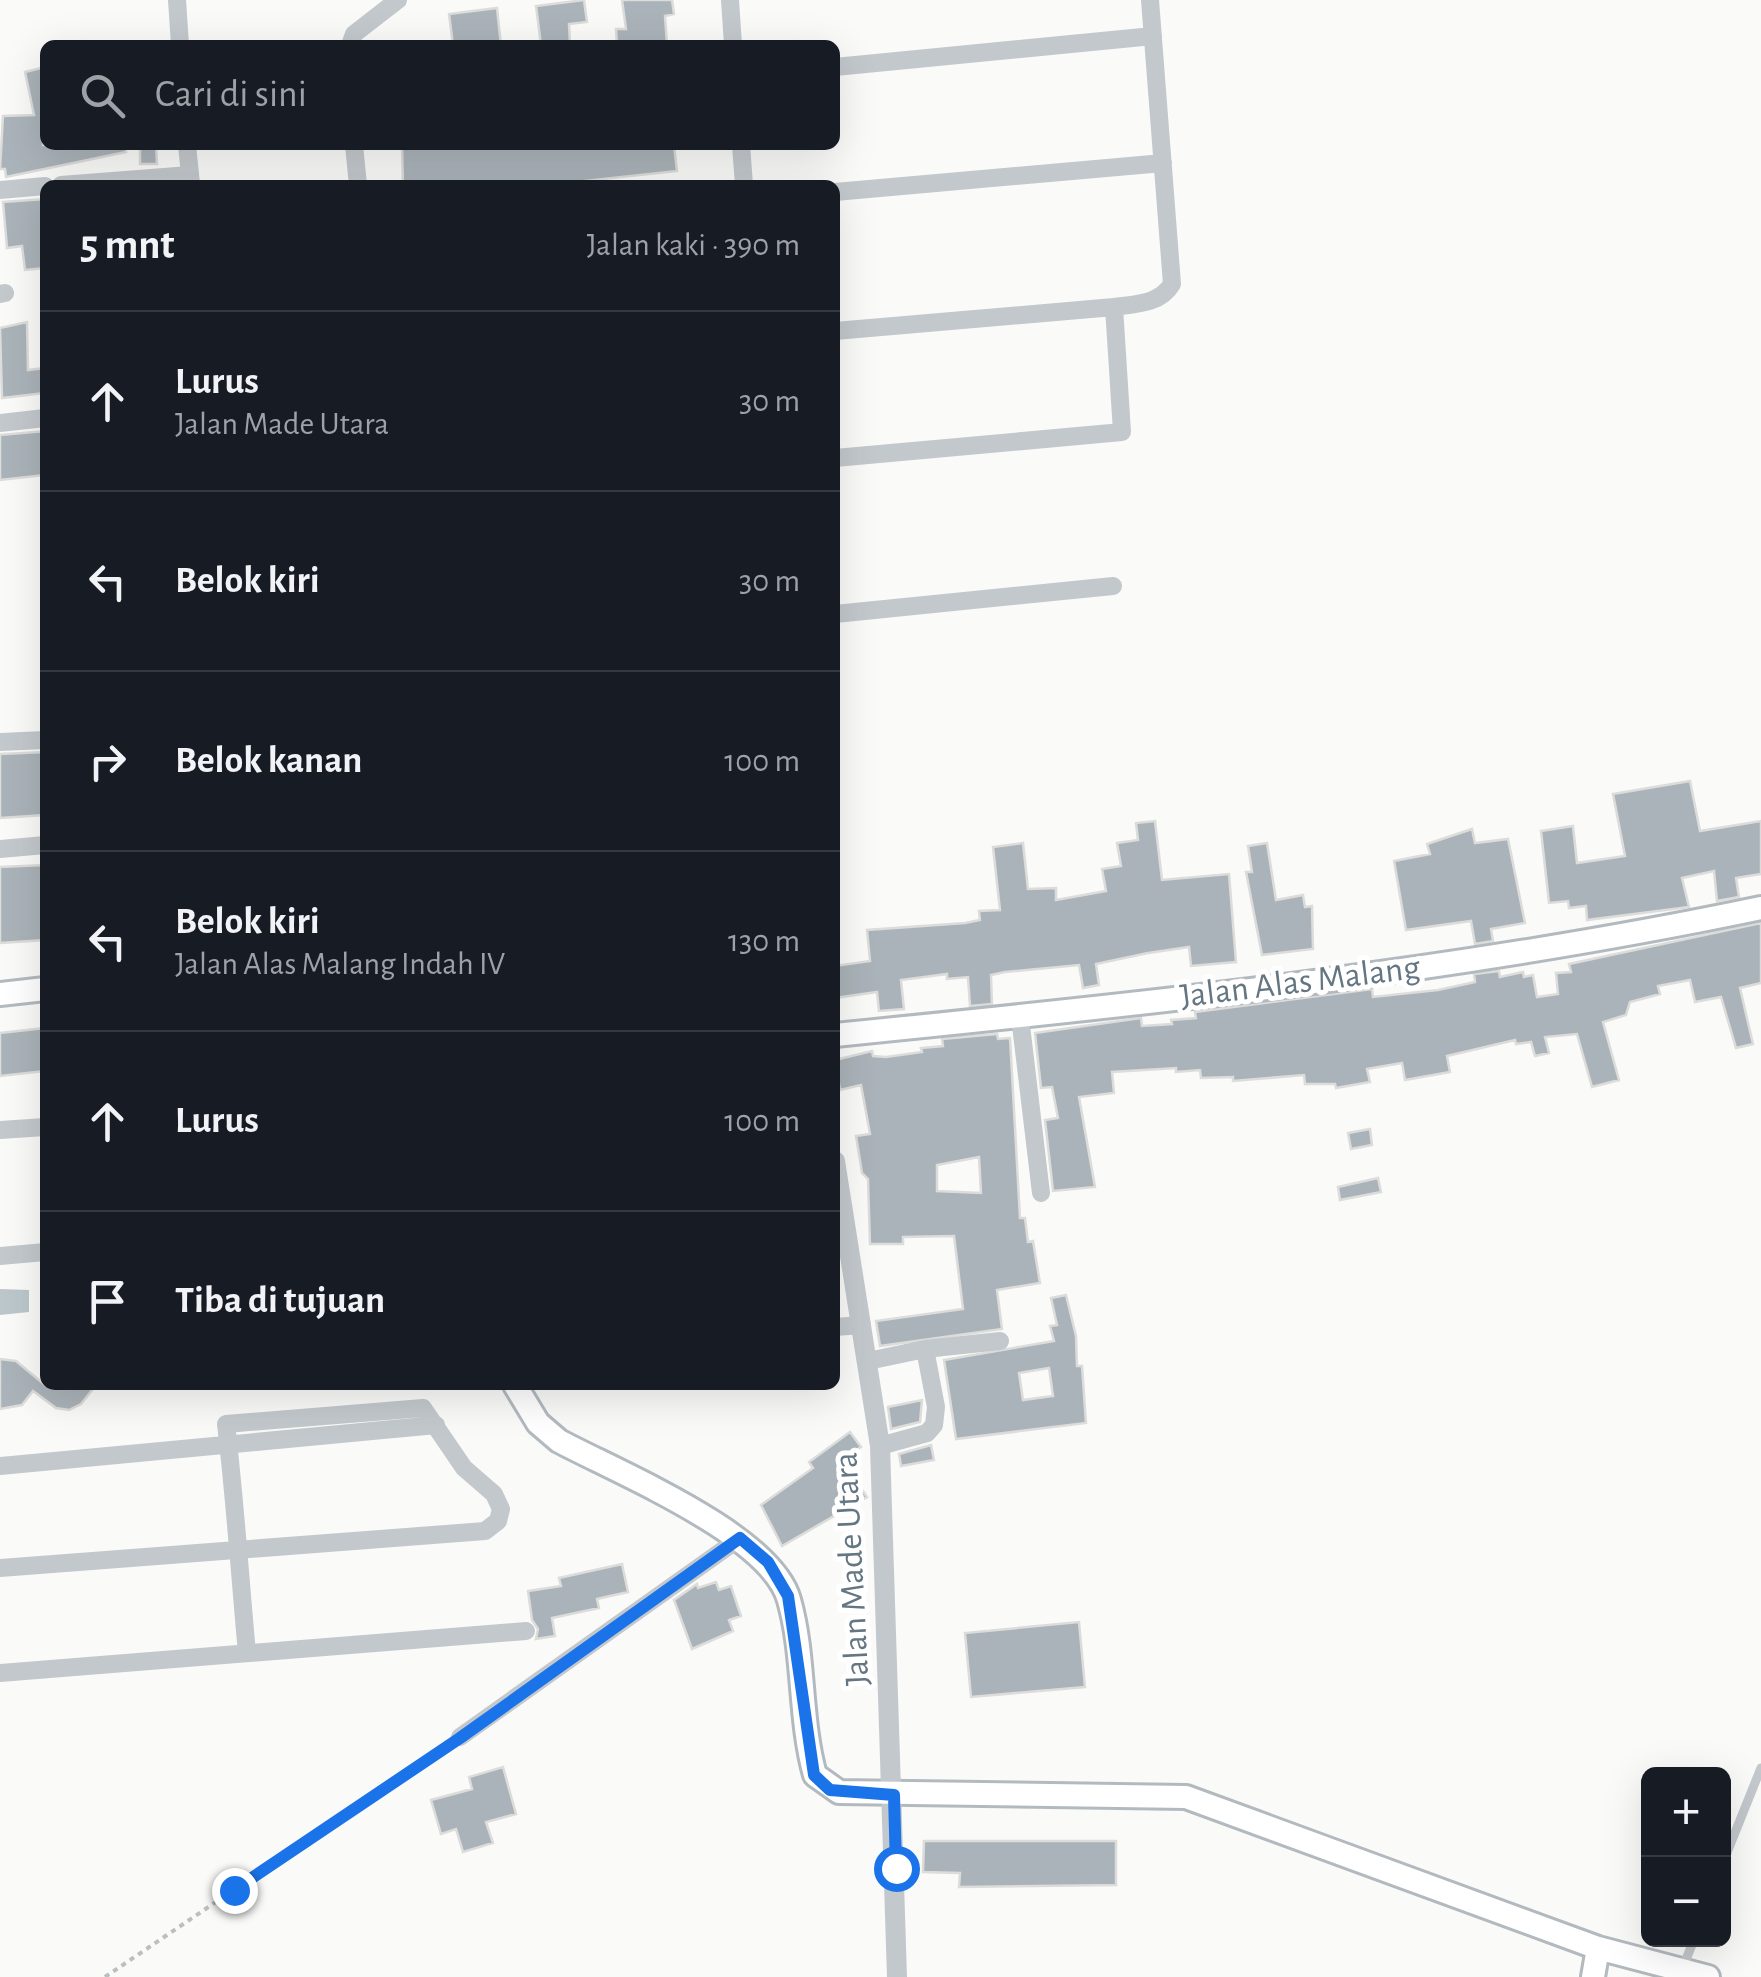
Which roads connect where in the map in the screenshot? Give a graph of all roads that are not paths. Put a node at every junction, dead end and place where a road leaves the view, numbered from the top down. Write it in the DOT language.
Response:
graph roads {
  1 [pos="177,0"];
  2 [pos="398,0"];
  3 [pos="730,0"];
  4 [pos="1150,0"];
  5 [pos="1152,36"];
  6 [pos="180,40"];
  7 [pos="352,40"];
  8 [pos="733,40"];
  9 [pos="840,67"];
  10 [pos="188,150"];
  11 [pos="354,150"];
  12 [pos="741,150"];
  13 [pos="1162,163"];
  14 [pos="190,180"];
  15 [pos="358,180"];
  16 [pos="744,180"];
  17 [pos="40,186"];
  18 [pos="0,190"];
  19 [pos="840,192"];
  20 [pos="1114,307"];
  21 [pos="840,330"];
  22 [pos="40,419"];
  23 [pos="0,424"];
  24 [pos="840,458"];
  25 [pos="1113,586"];
  26 [pos="840,613"];
  27 [pos="40,740"];
  28 [pos="0,742"];
  29 [pos="40,845"];
  30 [pos="0,849"];
  31 [pos="1761,908"];
  32 [pos="40,990"];
  33 [pos="0,994"];
  34 [pos="1020,1016"];
  35 [pos="840,1034"];
  36 [pos="40,1127"];
  37 [pos="0,1130"];
  38 [pos="840,1192"];
  39 [pos="1041,1194"];
  40 [pos="40,1252"];
  41 [pos="0,1256"];
  42 [pos="862,1326"];
  43 [pos="840,1328"];
  44 [pos="1000,1341"];
  45 [pos="926,1349"];
  46 [pos="868,1362"];
  47 [pos="518,1390"];
  48 [pos="229,1444"];
  49 [pos="880,1446"];
  50 [pos="0,1466"];
  51 [pos="740,1538"];
  52 [pos="238,1550"];
  53 [pos="0,1568"];
  54 [pos="526,1631"];
  55 [pos="247,1653"];
  56 [pos="0,1672"];
  57 [pos="460,1738"];
  58 [pos="1761,1768"];
  59 [pos="894,1795"];
  60 [pos="1725,1857"];
  61 [pos="1691,1947"];
  62 [pos="1598,1948"];
  63 [pos="1632,1967"];
  64 [pos="1682,1973"];
  65 [pos="897,1977"];
  66 [pos="1593,1977"];
  67 [pos="1708,1977"];
  1 -- 6 [label="street"];
  2 -- 7 [label="street"];
  3 -- 8 [label="street"];
  4 -- 5 [label="street"];
  5 -- 9 [label="street"];
  5 -- 13 [label="street"];
  10 -- 14 [label="street"];
  11 -- 15 [label="street"];
  12 -- 16 [label="street"];
  13 -- 19 [label="street"];
  13 -- 20 [label="street"];
  17 -- 18 [label="street"];
  20 -- 21 [label="street"];
  20 -- 24 [label="street"];
  22 -- 23 [label="street"];
  25 -- 26 [label="street"];
  27 -- 28 [label="street"];
  29 -- 30 [label="street"];
  31 -- 34 [label="main road, Jalan Alas Malang"];
  32 -- 33 [label="main road"];
  34 -- 35 [label="main road, Jalan Alas Malang"];
  34 -- 39 [label="street"];
  36 -- 37 [label="street"];
  38 -- 42 [label="street, Jalan Made Utara"];
  40 -- 41 [label="street"];
  42 -- 43 [label="street"];
  42 -- 46 [label="street, Jalan Made Utara"];
  44 -- 45 [label="street"];
  45 -- 46 [label="street"];
  45 -- 49 [label="street"];
  46 -- 49 [label="street, Jalan Made Utara"];
  47 -- 51 [label="main road"];
  48 -- 50 [label="street"];
  48 -- 52 [label="street"];
  48 -- 52 [label="street"];
  49 -- 59 [label="street, Jalan Made Utara"];
  51 -- 57 [label="street"];
  51 -- 59 [label="main road"];
  52 -- 53 [label="street"];
  52 -- 55 [label="street"];
  54 -- 55 [label="street"];
  55 -- 56 [label="street"];
  58 -- 60 [label="lane"];
  59 -- 62 [label="main road"];
  59 -- 65 [label="street, Jalan Made Utara"];
  61 -- 64 [label="lane"];
  62 -- 63 [label="main road"];
  62 -- 66 [label="main road"];
  63 -- 64 [label="main road"];
  64 -- 67 [label="main road"];
}
